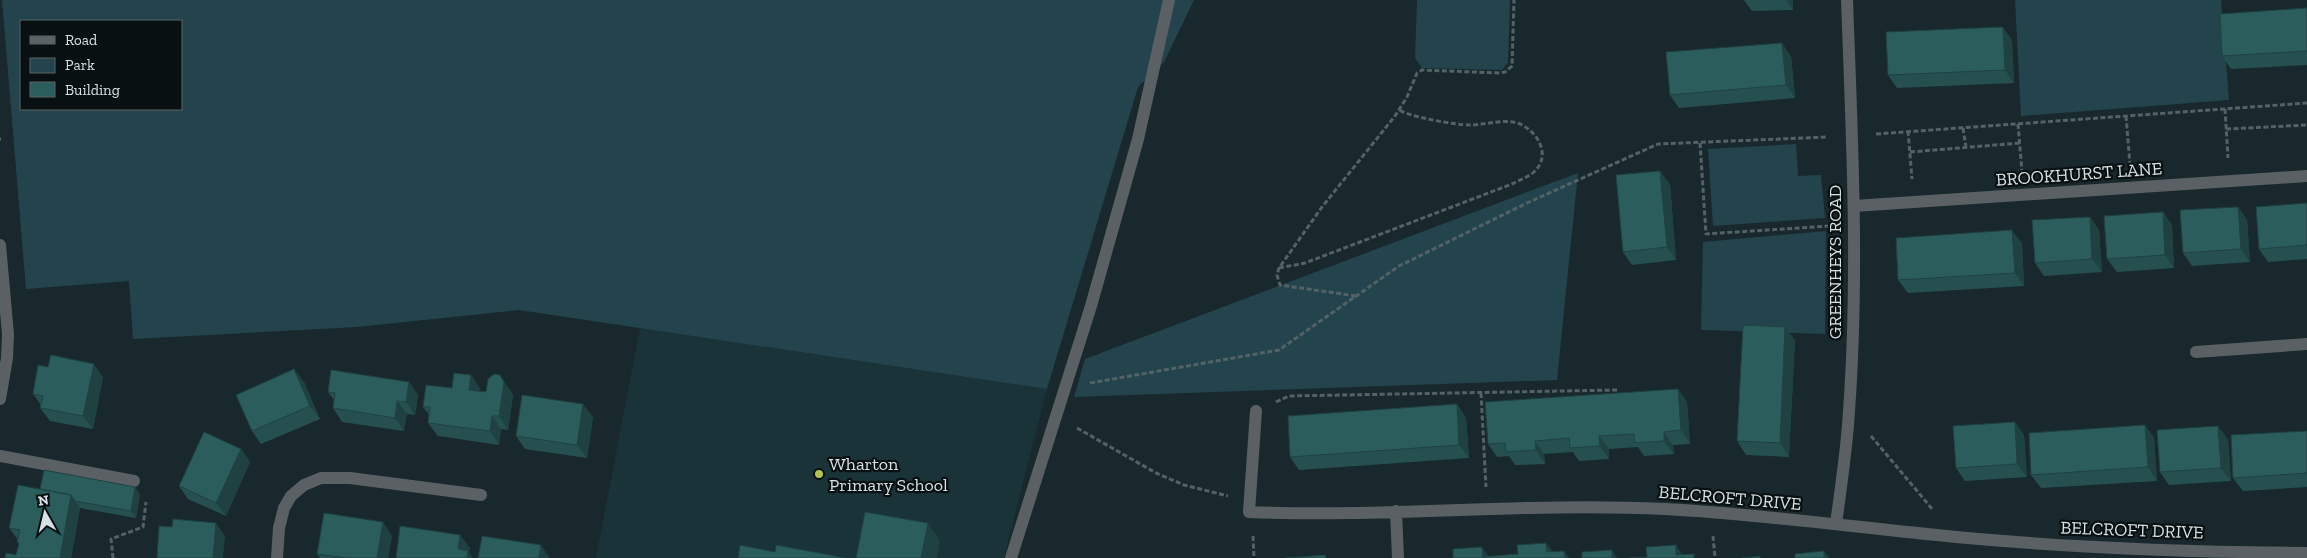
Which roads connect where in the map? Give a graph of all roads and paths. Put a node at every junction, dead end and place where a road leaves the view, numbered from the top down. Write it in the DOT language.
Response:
graph roads {
  1 [pos="1169,0"];
  2 [pos="1514,0"];
  3 [pos="1847,0"];
  4 [pos="2307,103"];
  5 [pos="2225,109"];
  6 [pos="1399,110"];
  7 [pos="2126,116"];
  8 [pos="2018,124"];
  9 [pos="2307,125"];
  10 [pos="1963,128"];
  11 [pos="2226,130"];
  12 [pos="1908,131"];
  13 [pos="1852,136"];
  14 [pos="2020,142"];
  15 [pos="1700,143"];
  16 [pos="1966,147"];
  17 [pos="1910,152"];
  18 [pos="2307,176"];
  19 [pos="2230,181"];
  20 [pos="2131,188"];
  21 [pos="2024,195"];
  22 [pos="1914,202"];
  23 [pos="1854,206"];
  24 [pos="1854,224"];
  25 [pos="0,245"];
  26 [pos="1279,268"];
  27 [pos="1357,296"];
  28 [pos="2307,344"];
  29 [pos="2196,352"];
  30 [pos="1068,380"];
  31 [pos="1617,390"];
  32 [pos="1481,393"];
  33 [pos="0,400"];
  34 [pos="1256,411"];
  35 [pos="1850,411"];
  36 [pos="1055,416"];
  37 [pos="0,456"];
  38 [pos="134,481"];
  39 [pos="481,495"];
  40 [pos="1250,502"];
  41 [pos="1488,510"];
  42 [pos="1396,511"];
  43 [pos="1836,524"];
  44 [pos="1956,537"];
  45 [pos="2072,552"];
  46 [pos="2307,553"];
  47 [pos="113,558"];
  48 [pos="277,558"];
  49 [pos="1011,558"];
  50 [pos="1398,558"];
  1 -- 30 [label="street"];
  2 -- 6 [label="path"];
  3 -- 13 [label="street, GREENHEYS ROAD"];
  4 -- 5 [label="path"];
  5 -- 7 [label="path"];
  5 -- 11 [label="path"];
  6 -- 26 [label="path"];
  6 -- 26 [label="path"];
  7 -- 8 [label="path"];
  7 -- 20 [label="path"];
  8 -- 10 [label="path"];
  8 -- 14 [label="path"];
  9 -- 11 [label="path"];
  10 -- 12 [label="path"];
  10 -- 16 [label="path"];
  11 -- 19 [label="path"];
  12 -- 13 [label="path"];
  12 -- 17 [label="path"];
  13 -- 15 [label="path"];
  13 -- 23 [label="street, GREENHEYS ROAD"];
  14 -- 16 [label="path"];
  14 -- 21 [label="path"];
  15 -- 24 [label="path"];
  15 -- 27 [label="path"];
  16 -- 17 [label="path"];
  17 -- 22 [label="path"];
  18 -- 19 [label="street, BROOKHURST LANE"];
  19 -- 20 [label="street, BROOKHURST LANE"];
  20 -- 21 [label="street, BROOKHURST LANE"];
  21 -- 22 [label="street, BROOKHURST LANE"];
  22 -- 23 [label="street, BROOKHURST LANE"];
  23 -- 24 [label="street, GREENHEYS ROAD"];
  24 -- 35 [label="street, GREENHEYS ROAD"];
  25 -- 33 [label="street"];
  26 -- 27 [label="path"];
  27 -- 30 [label="path"];
  28 -- 29 [label="street"];
  30 -- 36 [label="street"];
  31 -- 32 [label="path"];
  32 -- 34 [label="path"];
  32 -- 41 [label="path"];
  34 -- 40 [label="street"];
  35 -- 43 [label="street, GREENHEYS ROAD"];
  35 -- 44 [label="path"];
  36 -- 40 [label="path"];
  36 -- 49 [label="street"];
  37 -- 38 [label="street"];
  38 -- 47 [label="path"];
  39 -- 48 [label="street"];
  40 -- 42 [label="street, BELCROFT DRIVE"];
  41 -- 42 [label="street, BELCROFT DRIVE"];
  41 -- 43 [label="street, BELCROFT DRIVE"];
  42 -- 50 [label="street"];
  43 -- 44 [label="street, BELCROFT DRIVE"];
  44 -- 45 [label="street, BELCROFT DRIVE"];
  45 -- 46 [label="street, BELCROFT DRIVE"];
}
